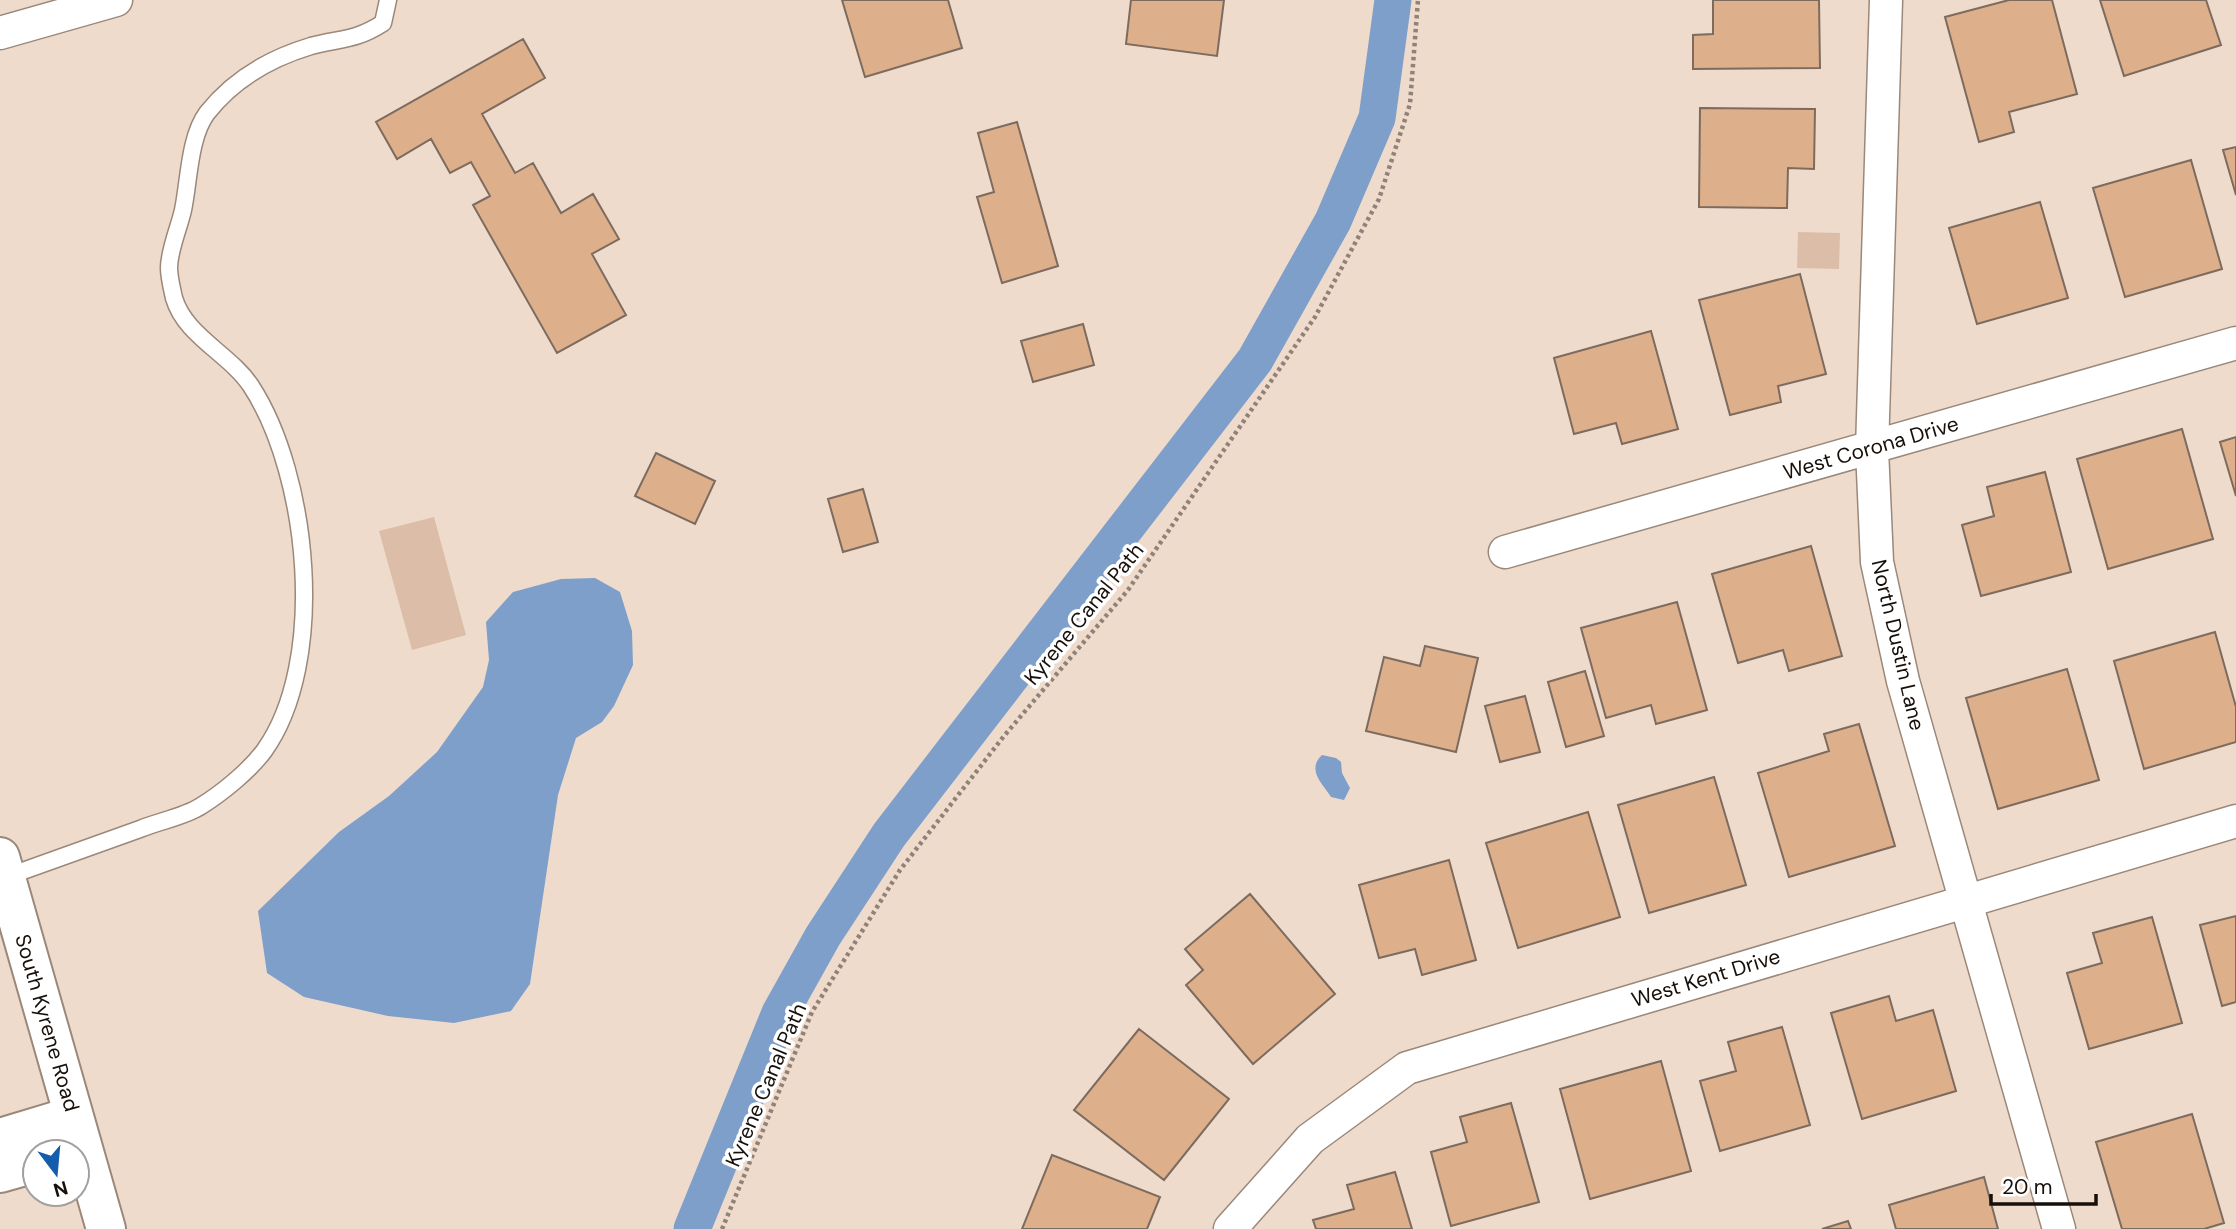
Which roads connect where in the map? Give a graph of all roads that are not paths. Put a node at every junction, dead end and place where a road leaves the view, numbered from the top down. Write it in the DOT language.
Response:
graph roads {
  1 [pos="116,0"];
  2 [pos="388,0"];
  3 [pos="1886,0"];
  4 [pos="0,33"];
  5 [pos="2236,343"];
  6 [pos="1872,449"];
  7 [pos="1505,552"];
  8 [pos="2236,821"];
  9 [pos="3,867"];
  10 [pos="1968,900"];
  11 [pos="0,1138"];
  12 [pos="21,1138"];
  13 [pos="77,1138"];
  14 [pos="21,1167"];
  15 [pos="0,1173"];
  16 [pos="91,1182"];
  17 [pos="106,1229"];
  18 [pos="1230,1229"];
  19 [pos="2059,1229"];
  1 -- 4 [label="street"];
  2 -- 9 [label="lane"];
  3 -- 6 [label="street, North Dustin Lane"];
  5 -- 6 [label="street, West Corona Drive"];
  6 -- 7 [label="street, West Corona Drive"];
  6 -- 10 [label="street, North Dustin Lane"];
  8 -- 10 [label="street, West Kent Drive"];
  9 -- 13 [label="main road, South Kyrene Road"];
  10 -- 18 [label="street, West Kent Drive"];
  10 -- 19 [label="street, North Dustin Lane"];
  11 -- 12 [label="main road"];
  14 -- 15 [label="main road"];
  16 -- 17 [label="main road, South Kyrene Road"];
}
